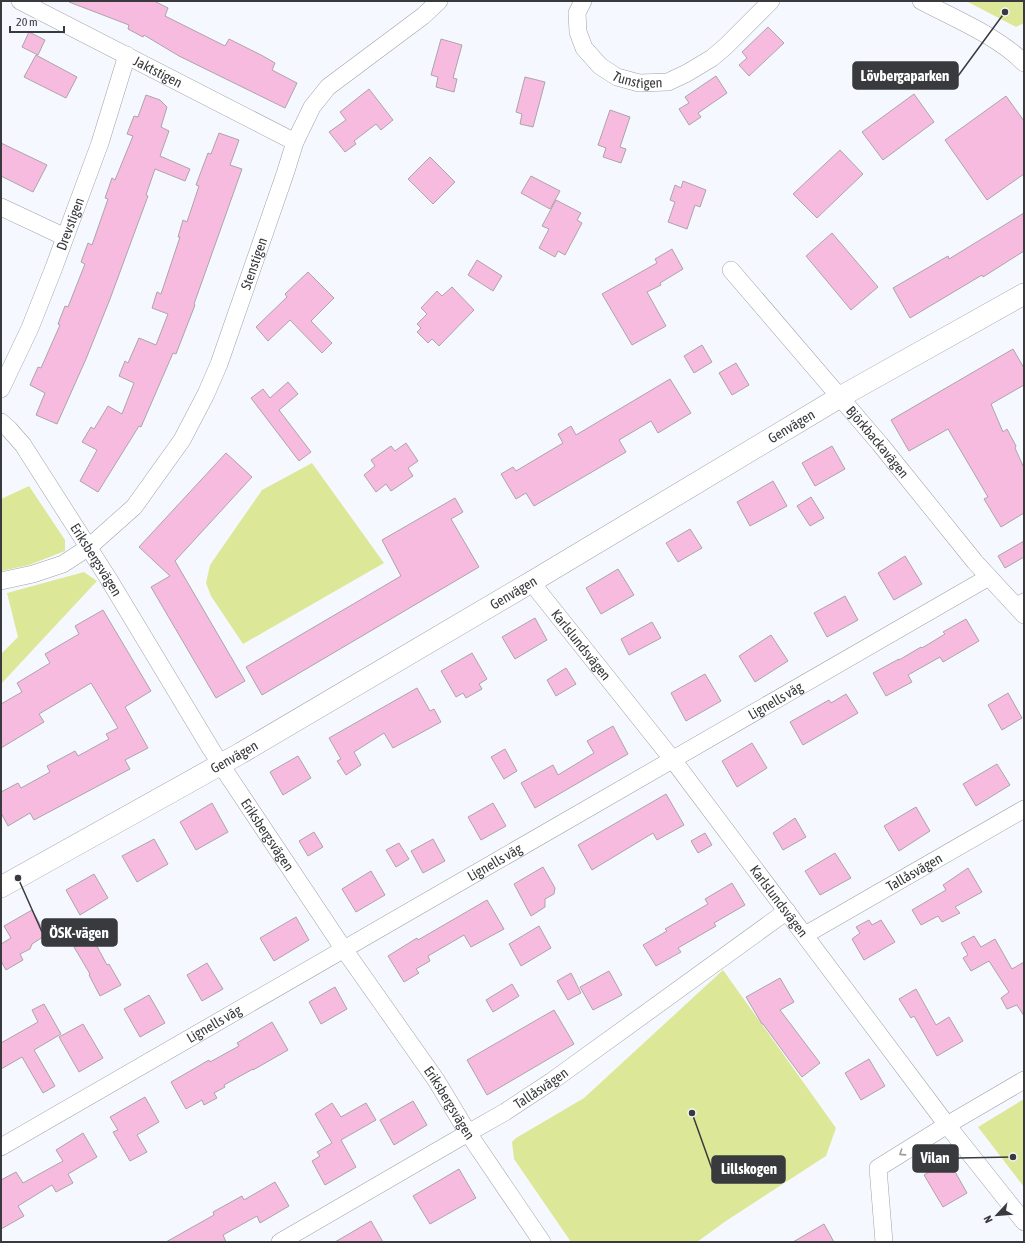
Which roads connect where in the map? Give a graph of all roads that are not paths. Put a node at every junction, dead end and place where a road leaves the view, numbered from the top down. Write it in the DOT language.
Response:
graph roads {
  1 [pos="20,1"];
  2 [pos="439,1"];
  3 [pos="583,1"];
  4 [pos="771,1"];
  5 [pos="922,1"];
  6 [pos="127,55"];
  7 [pos="1024,63"];
  8 [pos="295,142"];
  9 [pos="1,207"];
  10 [pos="65,237"];
  11 [pos="731,270"];
  12 [pos="1024,294"];
  13 [pos="1,389"];
  14 [pos="840,397"];
  15 [pos="1,422"];
  16 [pos="88,546"];
  17 [pos="989,576"];
  18 [pos="1,581"];
  19 [pos="533,581"];
  20 [pos="1021,605"];
  21 [pos="674,760"];
  22 [pos="220,764"];
  23 [pos="1024,809"];
  24 [pos="1,887"];
  25 [pos="787,911"];
  26 [pos="805,935"];
  27 [pos="344,948"];
  28 [pos="1024,1080"];
  29 [pos="946,1125"];
  30 [pos="468,1133"];
  31 [pos="1,1147"];
  32 [pos="1024,1222"];
  33 [pos="280,1242"];
  34 [pos="542,1242"];
  35 [pos="884,1242"];
  1 -- 6 [label="street, Jaktstigen"];
  2 -- 8 [label="street, Stenstigen"];
  3 -- 4 [label="street, Tunstigen"];
  5 -- 7 [label="street"];
  6 -- 8 [label="street, Jaktstigen"];
  6 -- 10 [label="street, Drevstigen"];
  8 -- 16 [label="street, Stenstigen"];
  9 -- 10 [label="street"];
  10 -- 13 [label="street, Drevstigen"];
  11 -- 14 [label="street, Björkbackavägen"];
  12 -- 14 [label="street, Genvägen"];
  14 -- 17 [label="street, Björkbackavägen"];
  14 -- 19 [label="street, Genvägen"];
  15 -- 16 [label="street, Eriksbergsvägen"];
  16 -- 18 [label="street, Stenstigen"];
  16 -- 22 [label="street, Eriksbergsvägen"];
  17 -- 20 [label="street, Björkbackavägen"];
  17 -- 21 [label="street, Lignells väg"];
  19 -- 21 [label="street, Karlslundsvägen"];
  19 -- 22 [label="street, Genvägen"];
  21 -- 25 [label="street, Karlslundsvägen"];
  21 -- 27 [label="street, Lignells väg"];
  22 -- 24 [label="street, Genvägen"];
  22 -- 27 [label="street, Eriksbergsvägen"];
  23 -- 26 [label="street, Tallåsvägen"];
  25 -- 26 [label="street, Karlslundsvägen"];
  25 -- 30 [label="street, Tallåsvägen"];
  26 -- 29 [label="street, Karlslundsvägen"];
  27 -- 30 [label="street, Eriksbergsvägen"];
  27 -- 31 [label="street, Lignells väg"];
  28 -- 29 [label="street"];
  29 -- 32 [label="street, Karlslundsvägen"];
  29 -- 35 [label="street, one-way"];
  30 -- 33 [label="street, Tallåsvägen"];
  30 -- 34 [label="street, Eriksbergsvägen"];
}
